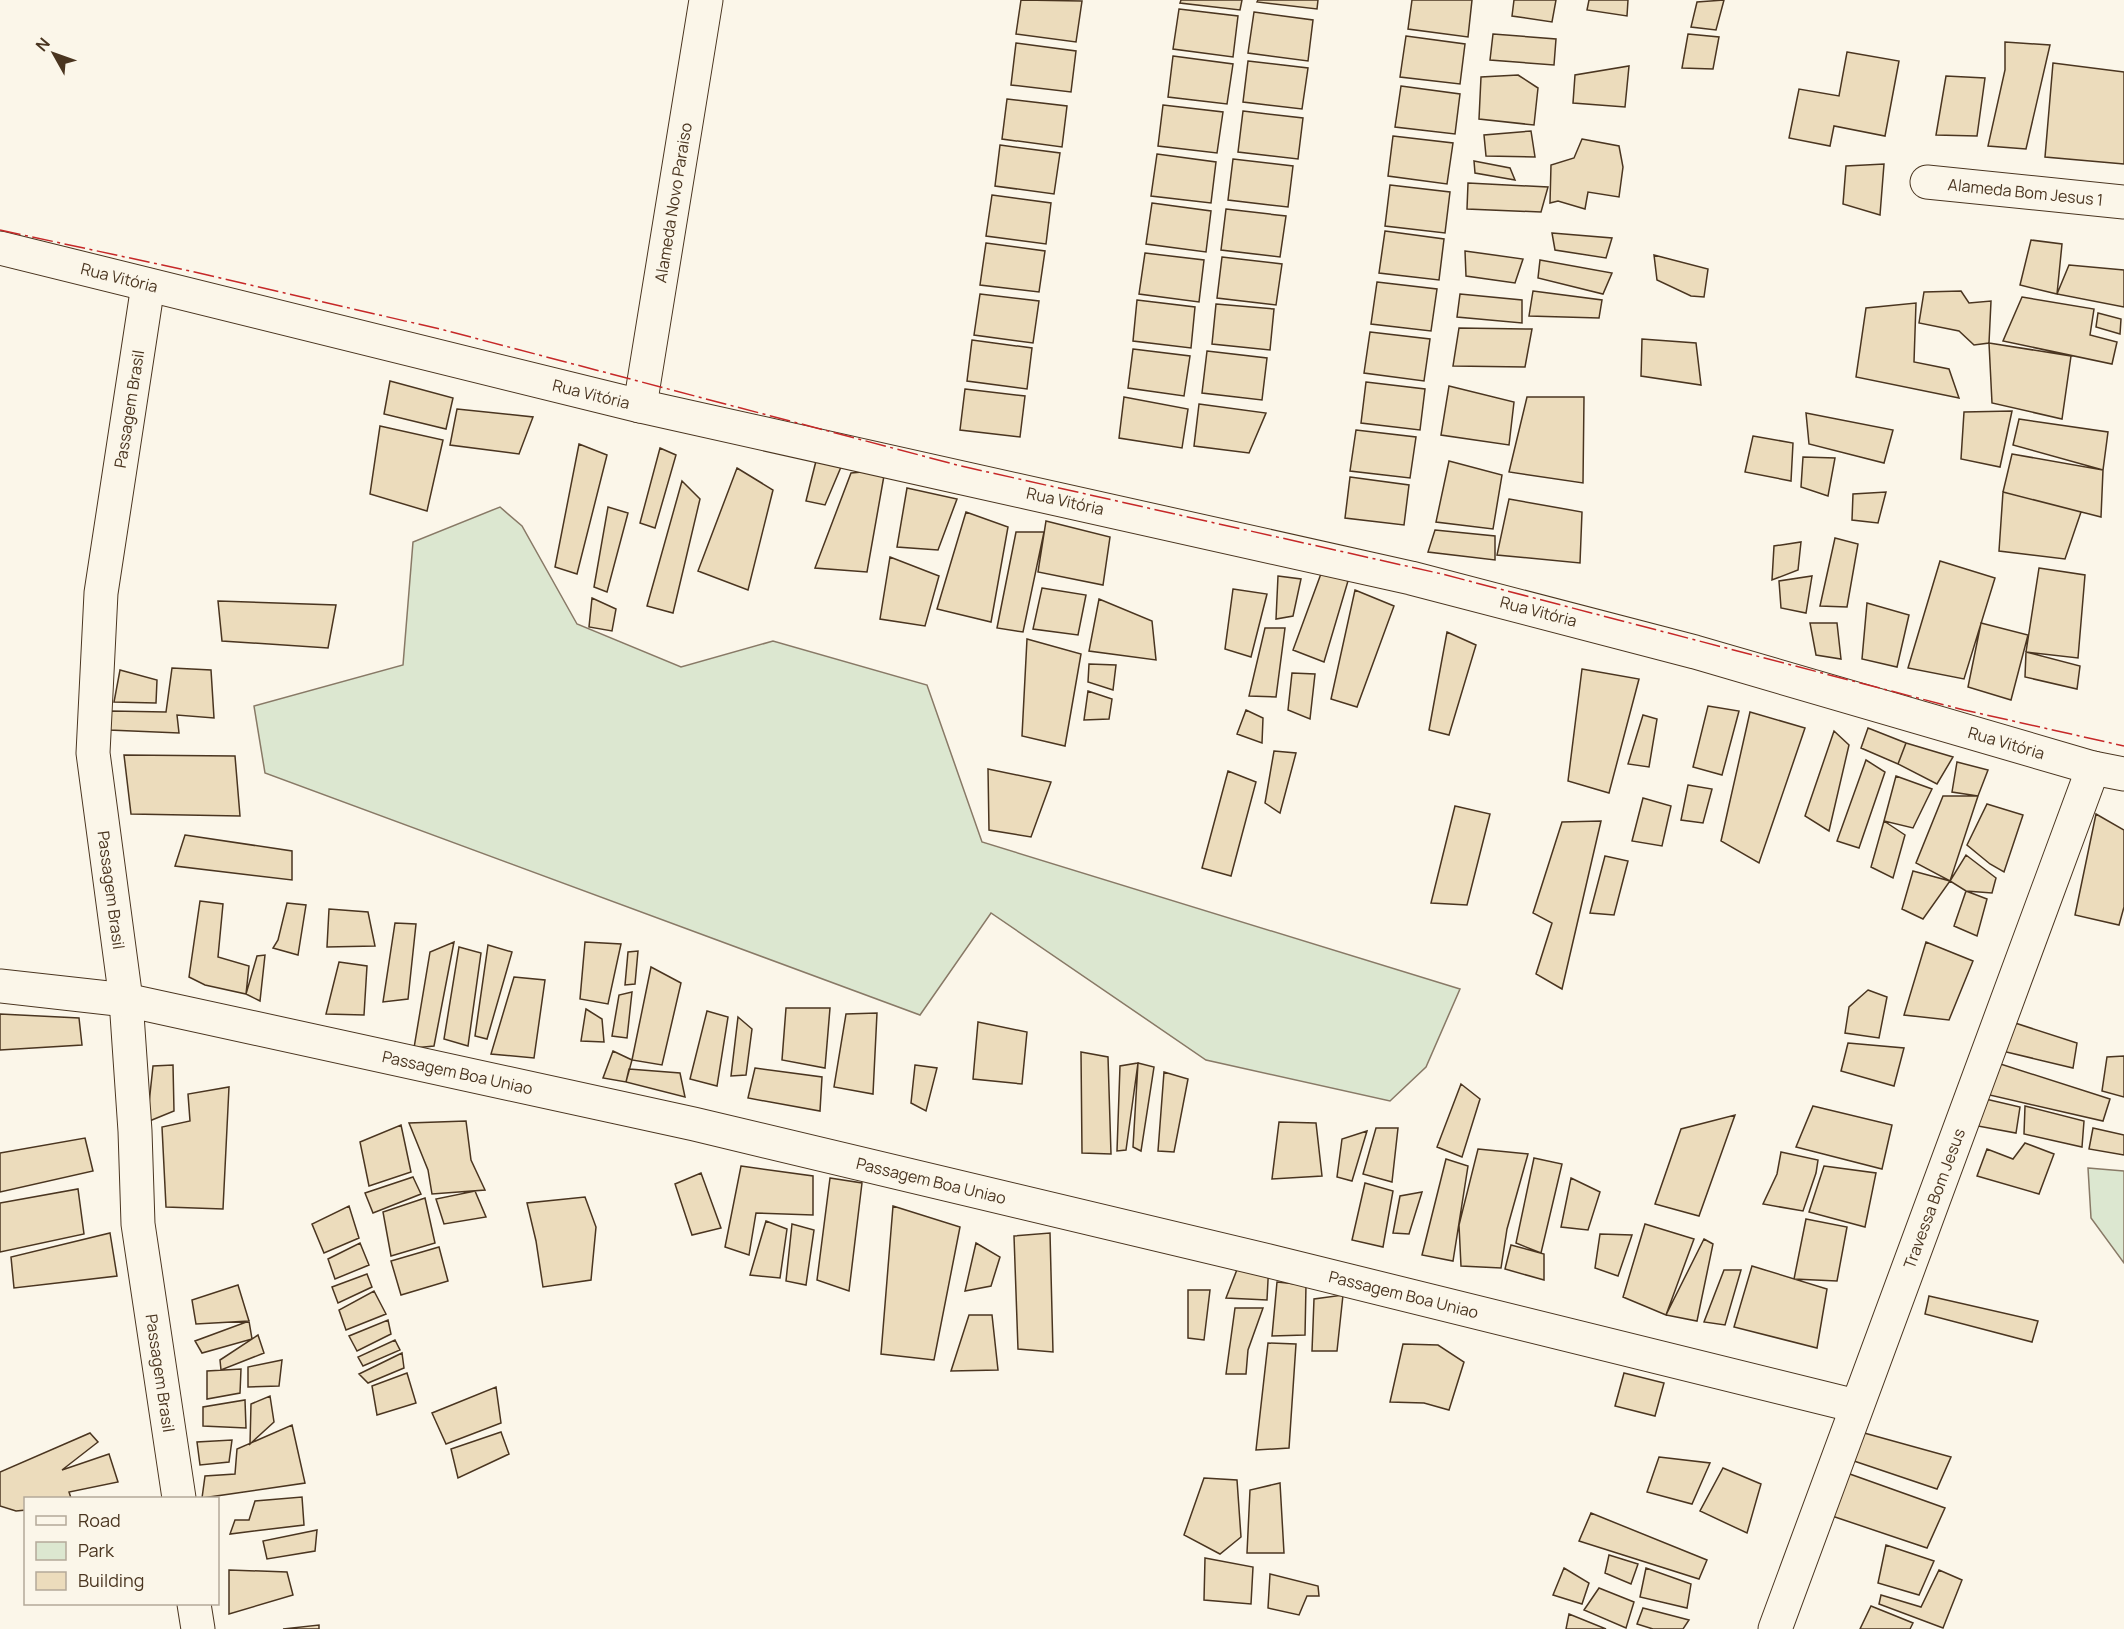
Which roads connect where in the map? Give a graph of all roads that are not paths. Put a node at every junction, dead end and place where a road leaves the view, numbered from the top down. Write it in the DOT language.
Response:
graph roads {
  1 [pos="706,0"];
  2 [pos="1927,182"];
  3 [pos="2124,202"];
  4 [pos="0,248"];
  5 [pos="148,285"];
  6 [pos="640,406"];
  7 [pos="2108,771"];
  8 [pos="0,986"];
  9 [pos="126,1000"];
  10 [pos="1856,1407"];
  11 [pos="179,1497"];
  12 [pos="194,1605"];
  13 [pos="198,1629"];
  14 [pos="1775,1629"];
  1 -- 6 [label="street, Alameda Novo Paraiso"];
  2 -- 3 [label="street, Alameda Bom Jesus 1"];
  4 -- 5 [label="street, Rua Vitória"];
  5 -- 6 [label="street, Rua Vitória"];
  5 -- 9 [label="street, Passagem Brasil"];
  6 -- 7 [label="street, Rua Vitória"];
  7 -- 10 [label="street, Travessa Bom Jesus"];
  8 -- 9 [label="street, Passagem Boa Uniao"];
  9 -- 10 [label="street, Passagem Boa Uniao"];
  9 -- 11 [label="street, Passagem Brasil"];
  10 -- 14 [label="street, Travessa Bom Jesus"];
  12 -- 13 [label="street"];
}
